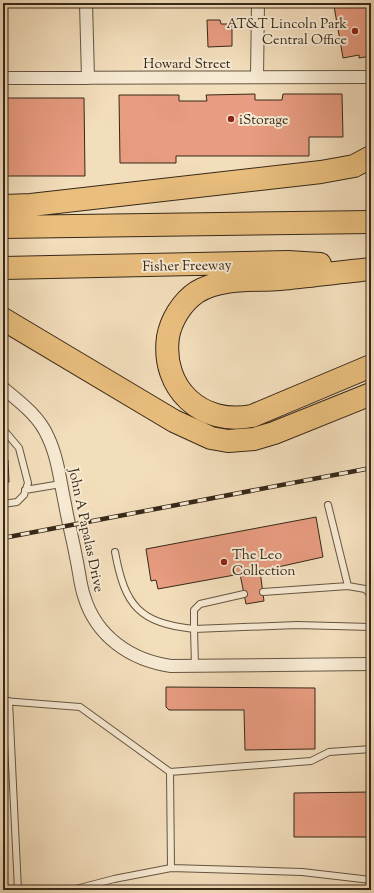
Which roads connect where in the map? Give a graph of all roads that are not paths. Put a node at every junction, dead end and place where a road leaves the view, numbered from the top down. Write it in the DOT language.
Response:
graph roads {
  1 [pos="86,3"];
  2 [pos="258,3"];
  3 [pos="371,77"];
  4 [pos="3,78"];
  5 [pos="88,78"];
  6 [pos="257,78"];
  7 [pos="371,157"];
  8 [pos="3,206"];
  9 [pos="371,222"];
  10 [pos="3,227"];
  11 [pos="3,268"];
  12 [pos="371,268"];
  13 [pos="3,319"];
  14 [pos="371,366"];
  15 [pos="3,388"];
  16 [pos="371,394"];
  17 [pos="3,429"];
  18 [pos="61,484"];
  19 [pos="25,490"];
  20 [pos="3,504"];
  21 [pos="328,505"];
  22 [pos="115,552"];
  23 [pos="348,586"];
  24 [pos="263,592"];
  25 [pos="244,594"];
  26 [pos="371,594"];
  27 [pos="371,627"];
  28 [pos="194,629"];
  29 [pos="371,664"];
  30 [pos="195,666"];
  31 [pos="6,701"];
  32 [pos="371,749"];
  33 [pos="170,772"];
  34 [pos="171,868"];
  35 [pos="371,880"];
  36 [pos="18,890"];
  37 [pos="72,890"];
  1 -- 5 [label="street"];
  2 -- 6 [label="street"];
  3 -- 6 [label="street, Howard Street"];
  4 -- 5 [label="street, Howard Street"];
  5 -- 6 [label="street, Howard Street"];
  7 -- 8 [label="highway"];
  9 -- 10 [label="highway"];
  11 -- 12 [label="highway, Fisher Freeway"];
  12 -- 14 [label="highway"];
  13 -- 16 [label="highway"];
  15 -- 18 [label="street, John A Papalas Drive"];
  17 -- 19 [label="lane"];
  18 -- 19 [label="lane"];
  18 -- 30 [label="street, John A Papalas Drive"];
  19 -- 20 [label="lane"];
  21 -- 23 [label="lane"];
  22 -- 28 [label="lane"];
  23 -- 24 [label="lane"];
  23 -- 26 [label="lane"];
  25 -- 28 [label="lane"];
  27 -- 28 [label="lane"];
  28 -- 30 [label="lane"];
  29 -- 30 [label="street, John A Papalas Drive"];
  31 -- 33 [label="lane"];
  31 -- 36 [label="lane"];
  32 -- 33 [label="lane"];
  33 -- 34 [label="lane"];
  34 -- 35 [label="lane"];
  34 -- 37 [label="lane"];
}
